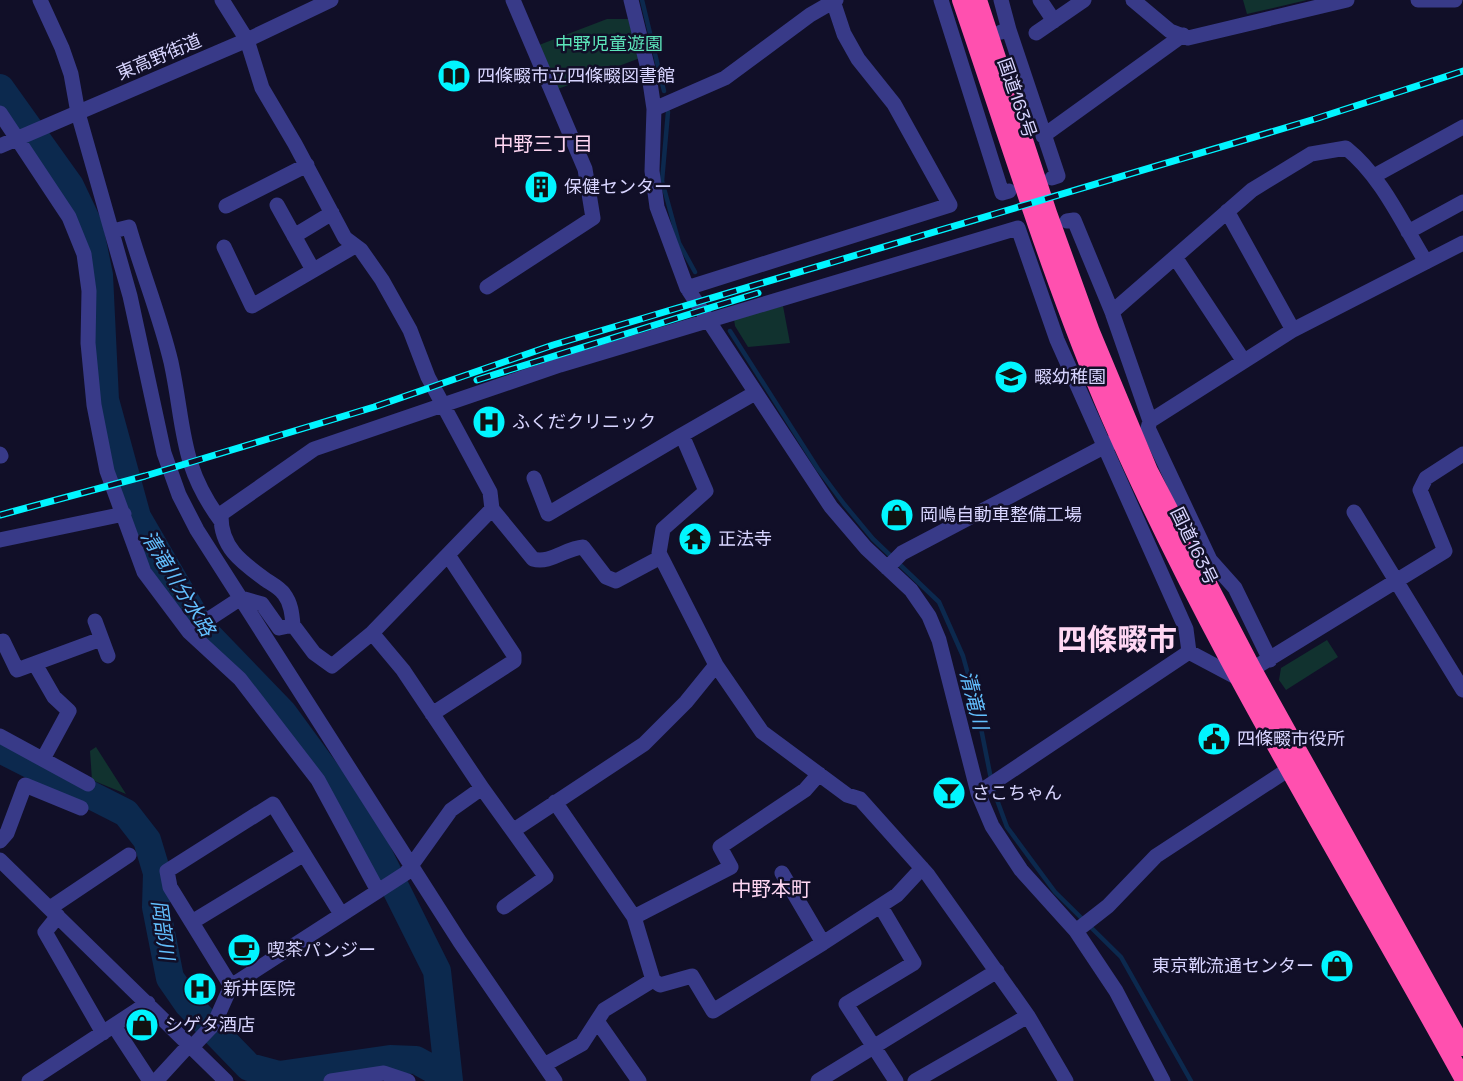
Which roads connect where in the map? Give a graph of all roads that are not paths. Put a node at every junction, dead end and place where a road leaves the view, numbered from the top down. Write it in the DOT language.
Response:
graph roads {
  1 [pos="40,0"];
  2 [pos="222,0"];
  3 [pos="331,0"];
  4 [pos="513,0"];
  5 [pos="631,0"];
  6 [pos="941,0"];
  7 [pos="961,0"];
  8 [pos="978,0"];
  9 [pos="1002,0"];
  10 [pos="1040,0"];
  11 [pos="1083,0"];
  12 [pos="1132,0"];
  13 [pos="1347,0"];
  14 [pos="1418,0"];
  15 [pos="1455,0"];
  16 [pos="835,1"];
  17 [pos="1054,21"];
  18 [pos="1009,30"];
  19 [pos="1036,33"];
  20 [pos="1183,35"];
  21 [pos="989,36"];
  22 [pos="247,40"];
  23 [pos="654,110"];
  24 [pos="0,113"];
  25 [pos="78,113"];
  26 [pos="1463,127"];
  27 [pos="1043,136"];
  28 [pos="18,138"];
  29 [pos="0,146"];
  30 [pos="307,165"];
  31 [pos="1374,176"];
  32 [pos="1032,188"];
  33 [pos="1463,202"];
  34 [pos="277,204"];
  35 [pos="226,206"];
  36 [pos="1227,212"];
  37 [pos="332,213"];
  38 [pos="1030,221"];
  39 [pos="1067,221"];
  40 [pos="113,231"];
  41 [pos="1408,232"];
  42 [pos="294,236"];
  43 [pos="1463,243"];
  44 [pos="355,246"];
  45 [pos="224,247"];
  46 [pos="1175,257"];
  47 [pos="1426,262"];
  48 [pos="313,270"];
  49 [pos="487,286"];
  50 [pos="687,288"];
  51 [pos="1112,312"];
  52 [pos="708,321"];
  53 [pos="1293,330"];
  54 [pos="1243,360"];
  55 [pos="755,393"];
  56 [pos="444,407"];
  57 [pos="1146,426"];
  58 [pos="682,435"];
  59 [pos="1108,444"];
  60 [pos="1463,454"];
  61 [pos="534,478"];
  62 [pos="492,509"];
  63 [pos="1354,512"];
  64 [pos="124,514"];
  65 [pos="221,521"];
  66 [pos="0,540"];
  67 [pos="448,555"];
  68 [pos="661,557"];
  69 [pos="894,561"];
  70 [pos="1396,582"];
  71 [pos="241,598"];
  72 [pos="95,621"];
  73 [pos="293,625"];
  74 [pos="189,632"];
  75 [pos="372,633"];
  76 [pos="101,639"];
  77 [pos="0,642"];
  78 [pos="1189,652"];
  79 [pos="108,656"];
  80 [pos="1270,660"];
  81 [pos="35,664"];
  82 [pos="716,665"];
  83 [pos="1245,674"];
  84 [pos="1463,690"];
  85 [pos="432,714"];
  86 [pos="0,736"];
  87 [pos="44,759"];
  88 [pos="1289,769"];
  89 [pos="819,774"];
  90 [pos="88,784"];
  91 [pos="986,787"];
  92 [pos="482,788"];
  93 [pos="555,802"];
  94 [pos="81,808"];
  95 [pos="513,830"];
  96 [pos="0,841"];
  97 [pos="304,854"];
  98 [pos="129,855"];
  99 [pos="2,865"];
  100 [pos="922,868"];
  101 [pos="409,870"];
  102 [pos="782,873"];
  103 [pos="382,888"];
  104 [pos="881,906"];
  105 [pos="504,907"];
  106 [pos="54,912"];
  107 [pos="341,914"];
  108 [pos="634,917"];
  109 [pos="192,922"];
  110 [pos="1077,930"];
  111 [pos="823,943"];
  112 [pos="997,971"];
  113 [pos="653,980"];
  114 [pos="231,986"];
  115 [pos="148,1003"];
  116 [pos="1028,1016"];
  117 [pos="597,1020"];
  118 [pos="108,1029"];
  119 [pos="191,1045"];
  120 [pos="874,1047"];
  121 [pos="1463,1047"];
  122 [pos="544,1065"];
  123 [pos="1463,1078"];
  124 [pos="358,1080"];
  125 [pos="30,1081"];
  126 [pos="150,1081"];
  127 [pos="156,1081"];
  128 [pos="226,1081"];
  129 [pos="331,1081"];
  130 [pos="408,1081"];
  131 [pos="555,1081"];
  132 [pos="639,1081"];
  133 [pos="818,1081"];
  134 [pos="896,1081"];
  135 [pos="915,1081"];
  136 [pos="1066,1081"];
  137 [pos="1163,1081"];
  1 -- 25 [label="street"];
  2 -- 22 [label="street"];
  3 -- 22 [label="street, 東高野街道"];
  4 -- 49 [label="street"];
  5 -- 23 [label="street"];
  6 -- 32 [label="street"];
  7 -- 32 [label="highway, 国道163号"];
  8 -- 21 [label="highway, 国道163号"];
  9 -- 18 [label="street"];
  10 -- 17 [label="street"];
  11 -- 17 [label="street"];
  12 -- 20 [label="street"];
  13 -- 20 [label="street"];
  14 -- 15 [label="street"];
  16 -- 23 [label="street"];
  16 -- 50 [label="street"];
  17 -- 19 [label="street"];
  18 -- 21 [label="street"];
  18 -- 27 [label="street"];
  20 -- 27 [label="street"];
  21 -- 32 [label="highway, 国道163号"];
  22 -- 25 [label="street, 東高野街道"];
  22 -- 30 [label="street"];
  23 -- 50 [label="street"];
  24 -- 28 [label="street"];
  25 -- 28 [label="street, 東高野街道"];
  25 -- 40 [label="street"];
  26 -- 31 [label="street"];
  27 -- 32 [label="street"];
  28 -- 29 [label="street, 東高野街道"];
  28 -- 64 [label="street"];
  30 -- 35 [label="street"];
  30 -- 37 [label="street"];
  31 -- 36 [label="street"];
  31 -- 41 [label="street"];
  32 -- 38 [label="highway, 国道163号"];
  33 -- 41 [label="street"];
  34 -- 42 [label="street"];
  36 -- 46 [label="street"];
  36 -- 53 [label="street"];
  37 -- 42 [label="street"];
  37 -- 44 [label="street"];
  38 -- 52 [label="street"];
  38 -- 59 [label="street"];
  38 -- 83 [label="highway, 国道163号"];
  39 -- 51 [label="street"];
  40 -- 65 [label="street"];
  40 -- 71 [label="street"];
  41 -- 47 [label="street"];
  42 -- 48 [label="street"];
  43 -- 47 [label="street"];
  44 -- 48 [label="street"];
  44 -- 56 [label="street"];
  45 -- 48 [label="street"];
  46 -- 51 [label="street"];
  46 -- 54 [label="street"];
  47 -- 53 [label="street"];
  50 -- 52 [label="street"];
  51 -- 57 [label="street"];
  52 -- 55 [label="street"];
  52 -- 56 [label="street"];
  53 -- 54 [label="street"];
  54 -- 57 [label="street"];
  55 -- 58 [label="street"];
  55 -- 69 [label="street"];
  56 -- 62 [label="street"];
  56 -- 65 [label="street"];
  57 -- 80 [label="street"];
  58 -- 61 [label="street"];
  58 -- 68 [label="street"];
  59 -- 69 [label="street"];
  59 -- 78 [label="street"];
  60 -- 70 [label="street"];
  62 -- 67 [label="street"];
  62 -- 68 [label="street"];
  63 -- 70 [label="street"];
  64 -- 66 [label="street"];
  64 -- 74 [label="street"];
  65 -- 73 [label="street"];
  67 -- 75 [label="street"];
  67 -- 85 [label="street"];
  68 -- 82 [label="street"];
  69 -- 91 [label="street"];
  70 -- 80 [label="street"];
  70 -- 84 [label="street"];
  71 -- 73 [label="street"];
  71 -- 74 [label="street"];
  71 -- 101 [label="street"];
  72 -- 76 [label="street"];
  73 -- 75 [label="street"];
  74 -- 103 [label="street"];
  75 -- 85 [label="street"];
  76 -- 79 [label="street"];
  76 -- 81 [label="street"];
  77 -- 81 [label="street"];
  78 -- 83 [label="street"];
  78 -- 91 [label="street"];
  80 -- 83 [label="street"];
  81 -- 87 [label="street"];
  82 -- 89 [label="street"];
  82 -- 93 [label="street"];
  83 -- 88 [label="highway, 国道163号"];
  83 -- 121 [label="highway, 国道163号"];
  85 -- 92 [label="street"];
  86 -- 87 [label="street"];
  87 -- 90 [label="street"];
  88 -- 110 [label="street"];
  88 -- 123 [label="highway, 国道163号"];
  89 -- 100 [label="street"];
  89 -- 108 [label="street"];
  91 -- 110 [label="street"];
  92 -- 95 [label="street"];
  92 -- 101 [label="street"];
  93 -- 95 [label="street"];
  93 -- 108 [label="street"];
  94 -- 96 [label="street"];
  95 -- 105 [label="street"];
  97 -- 107 [label="street"];
  97 -- 109 [label="street"];
  97 -- 109 [label="street"];
  98 -- 106 [label="street"];
  99 -- 106 [label="street"];
  100 -- 104 [label="street"];
  100 -- 112 [label="street"];
  101 -- 103 [label="street"];
  101 -- 122 [label="street"];
  102 -- 111 [label="street"];
  103 -- 107 [label="street"];
  104 -- 111 [label="street"];
  104 -- 120 [label="street"];
  106 -- 115 [label="street"];
  106 -- 118 [label="street"];
  107 -- 114 [label="street"];
  108 -- 113 [label="street"];
  109 -- 114 [label="street"];
  110 -- 137 [label="street"];
  111 -- 113 [label="street"];
  112 -- 116 [label="street"];
  112 -- 120 [label="street"];
  113 -- 117 [label="street"];
  114 -- 119 [label="street"];
  115 -- 118 [label="street"];
  115 -- 119 [label="street"];
  116 -- 135 [label="street"];
  116 -- 136 [label="street"];
  117 -- 122 [label="street"];
  117 -- 132 [label="street"];
  118 -- 125 [label="street"];
  118 -- 126 [label="street"];
  119 -- 127 [label="street"];
  119 -- 128 [label="street"];
  120 -- 133 [label="street"];
  120 -- 134 [label="street"];
  122 -- 131 [label="street"];
  124 -- 129 [label="street"];
  124 -- 130 [label="street"];
}
